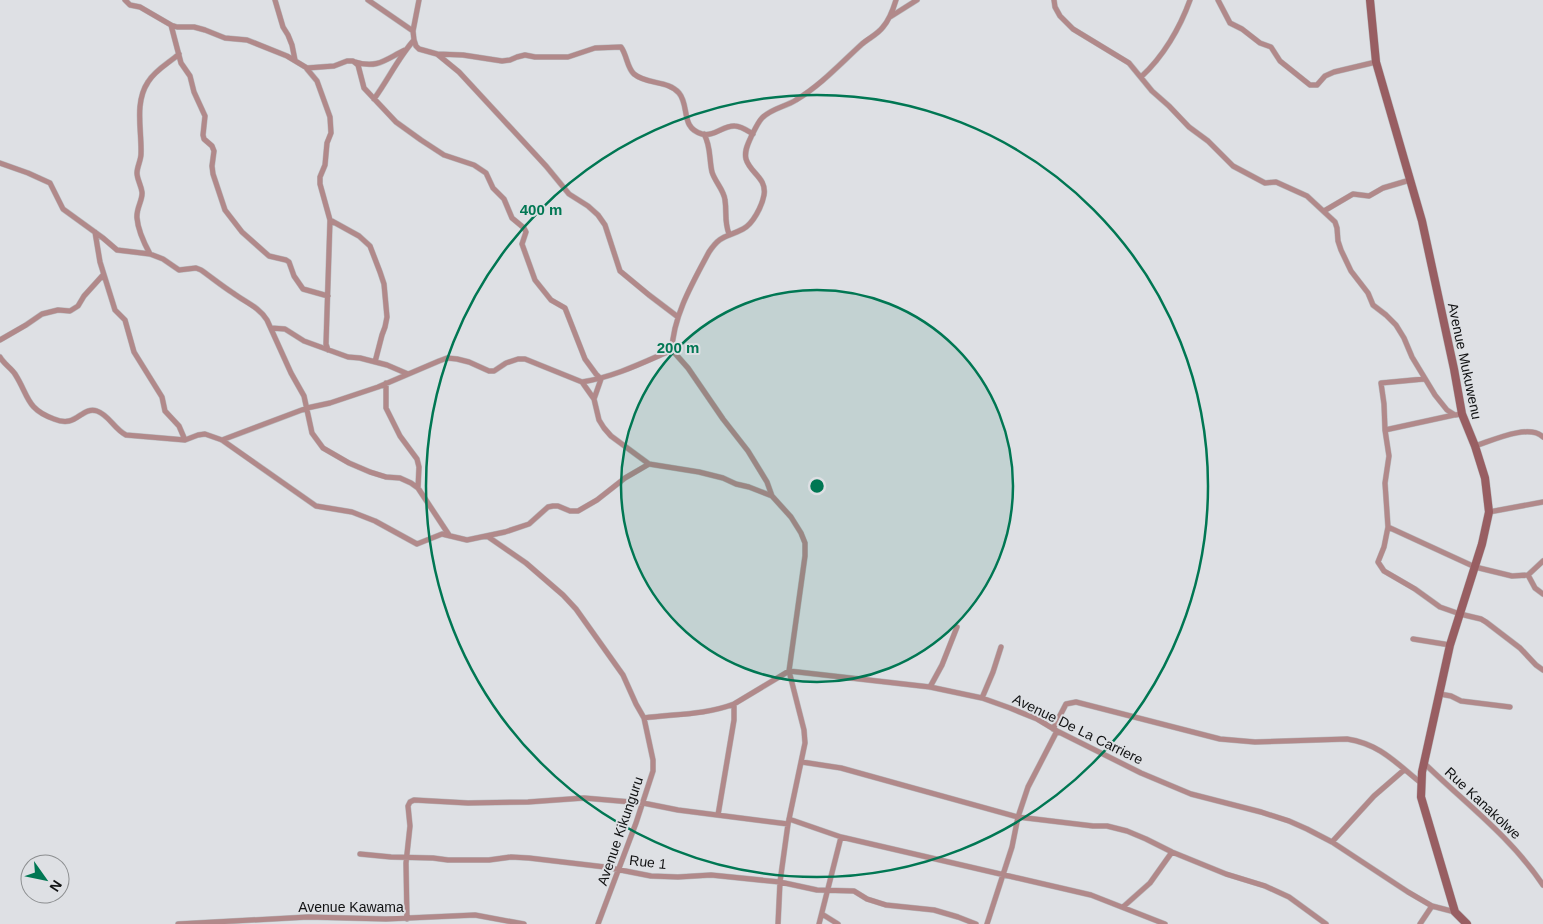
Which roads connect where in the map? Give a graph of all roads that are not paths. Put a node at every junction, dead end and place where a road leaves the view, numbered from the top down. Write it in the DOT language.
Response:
graph roads {
  1 [pos="125,0"];
  2 [pos="275,0"];
  3 [pos="368,0"];
  4 [pos="419,0"];
  5 [pos="896,0"];
  6 [pos="917,0"];
  7 [pos="1054,0"];
  8 [pos="1190,0"];
  9 [pos="1218,0"];
  10 [pos="1370,0"];
  11 [pos="890,17"];
  12 [pos="170,25"];
  13 [pos="413,31"];
  14 [pos="414,40"];
  15 [pos="405,50"];
  16 [pos="180,54"];
  17 [pos="437,54"];
  18 [pos="295,61"];
  19 [pos="352,61"];
  20 [pos="1376,62"];
  21 [pos="307,68"];
  22 [pos="1141,77"];
  23 [pos="374,99"];
  24 [pos="704,134"];
  25 [pos="753,134"];
  26 [pos="0,163"];
  27 [pos="1410,180"];
  28 [pos="1324,211"];
  29 [pos="330,220"];
  30 [pos="96,232"];
  31 [pos="729,234"];
  32 [pos="150,254"];
  33 [pos="103,276"];
  34 [pos="328,296"];
  35 [pos="678,317"];
  36 [pos="271,328"];
  37 [pos="0,340"];
  38 [pos="328,350"];
  39 [pos="672,350"];
  40 [pos="0,357"];
  41 [pos="374,362"];
  42 [pos="408,374"];
  43 [pos="601,379"];
  44 [pos="1424,379"];
  45 [pos="582,382"];
  46 [pos="386,383"];
  47 [pos="594,399"];
  48 [pos="308,408"];
  49 [pos="1458,414"];
  50 [pos="1384,430"];
  51 [pos="1543,437"];
  52 [pos="185,440"];
  53 [pos="222,440"];
  54 [pos="1475,446"];
  55 [pos="649,464"];
  56 [pos="418,488"];
  57 [pos="772,496"];
  58 [pos="1543,502"];
  59 [pos="1489,512"];
  60 [pos="1388,527"];
  61 [pos="449,535"];
  62 [pos="487,536"];
  63 [pos="1543,561"];
  64 [pos="1475,567"];
  65 [pos="1528,575"];
  66 [pos="1543,594"];
  67 [pos="1460,614"];
  68 [pos="957,627"];
  69 [pos="1413,639"];
  70 [pos="1450,645"];
  71 [pos="1001,647"];
  72 [pos="1543,670"];
  73 [pos="790,671"];
  74 [pos="930,688"];
  75 [pos="1440,694"];
  76 [pos="982,698"];
  77 [pos="734,704"];
  78 [pos="1510,707"];
  79 [pos="644,718"];
  80 [pos="1055,730"];
  81 [pos="802,762"];
  82 [pos="1424,763"];
  83 [pos="1404,770"];
  84 [pos="1421,784"];
  85 [pos="643,803"];
  86 [pos="718,815"];
  87 [pos="1018,817"];
  88 [pos="788,822"];
  89 [pos="841,837"];
  90 [pos="1332,842"];
  91 [pos="1172,852"];
  92 [pos="360,854"];
  93 [pos="407,857"];
  94 [pos="619,870"];
  95 [pos="1004,874"];
  96 [pos="780,882"];
  97 [pos="1543,885"];
  98 [pos="828,890"];
  99 [pos="1432,906"];
  100 [pos="1123,907"];
  101 [pos="822,914"];
  102 [pos="1458,918"];
  103 [pos="407,919"];
  104 [pos="179,924"];
  105 [pos="524,924"];
  106 [pos="598,924"];
  107 [pos="778,924"];
  108 [pos="819,924"];
  109 [pos="838,924"];
  110 [pos="976,924"];
  111 [pos="987,924"];
  112 [pos="1165,924"];
  113 [pos="1326,924"];
  114 [pos="1420,924"];
  115 [pos="1467,924"];
  1 -- 12 [label="street"];
  2 -- 18 [label="street"];
  3 -- 13 [label="street"];
  4 -- 13 [label="street"];
  5 -- 11 [label="street"];
  6 -- 11 [label="street"];
  7 -- 22 [label="street"];
  8 -- 22 [label="street"];
  9 -- 20 [label="street"];
  10 -- 20 [label="street, Avenue Mukuwenu"];
  11 -- 25 [label="street"];
  12 -- 16 [label="street"];
  12 -- 18 [label="street"];
  13 -- 14 [label="street"];
  14 -- 15 [label="street"];
  14 -- 17 [label="street"];
  15 -- 19 [label="street"];
  15 -- 23 [label="street"];
  16 -- 32 [label="street"];
  16 -- 34 [label="street"];
  17 -- 24 [label="street"];
  17 -- 35 [label="street"];
  18 -- 21 [label="street"];
  19 -- 21 [label="street"];
  19 -- 23 [label="street"];
  20 -- 27 [label="street, Avenue Mukuwenu"];
  21 -- 29 [label="street"];
  22 -- 28 [label="street"];
  23 -- 43 [label="street"];
  24 -- 25 [label="street"];
  24 -- 31 [label="street"];
  25 -- 31 [label="street"];
  26 -- 30 [label="street"];
  27 -- 28 [label="street"];
  27 -- 49 [label="street, Avenue Mukuwenu"];
  28 -- 44 [label="street"];
  29 -- 34 [label="street"];
  29 -- 41 [label="street"];
  30 -- 32 [label="street"];
  30 -- 33 [label="street"];
  31 -- 35 [label="street"];
  32 -- 36 [label="street"];
  33 -- 37 [label="street"];
  33 -- 52 [label="street"];
  34 -- 38 [label="street"];
  35 -- 39 [label="street"];
  36 -- 38 [label="street"];
  36 -- 48 [label="street"];
  38 -- 41 [label="street"];
  39 -- 43 [label="street"];
  39 -- 57 [label="street"];
  40 -- 52 [label="street"];
  41 -- 42 [label="street"];
  42 -- 45 [label="street"];
  42 -- 46 [label="street"];
  43 -- 45 [label="street"];
  43 -- 47 [label="street"];
  44 -- 49 [label="street"];
  44 -- 50 [label="street"];
  45 -- 47 [label="street"];
  46 -- 48 [label="street"];
  46 -- 56 [label="street"];
  47 -- 55 [label="street"];
  48 -- 53 [label="street"];
  48 -- 56 [label="street"];
  49 -- 50 [label="street"];
  49 -- 54 [label="street, Avenue Mukuwenu"];
  50 -- 60 [label="street"];
  51 -- 54 [label="street"];
  52 -- 53 [label="street"];
  53 -- 61 [label="street"];
  54 -- 59 [label="street, Avenue Mukuwenu"];
  55 -- 57 [label="street"];
  55 -- 62 [label="street"];
  56 -- 61 [label="street"];
  57 -- 73 [label="street"];
  58 -- 59 [label="street"];
  59 -- 64 [label="street, Avenue Mukuwenu"];
  60 -- 64 [label="street"];
  60 -- 67 [label="street"];
  61 -- 62 [label="street"];
  62 -- 79 [label="street, Avenue Kikunguru"];
  63 -- 65 [label="street"];
  64 -- 65 [label="street"];
  64 -- 67 [label="street, Avenue Mukuwenu"];
  65 -- 66 [label="street"];
  67 -- 70 [label="street, Avenue Mukuwenu"];
  67 -- 72 [label="street"];
  68 -- 74 [label="street"];
  69 -- 70 [label="street"];
  70 -- 75 [label="street, Avenue Mukuwenu"];
  71 -- 76 [label="street"];
  73 -- 74 [label="street, Avenue De La Carriere"];
  73 -- 77 [label="street"];
  73 -- 81 [label="street"];
  74 -- 76 [label="street, Avenue De La Carriere"];
  75 -- 78 [label="street"];
  75 -- 82 [label="street, Avenue Mukuwenu"];
  76 -- 80 [label="street, Avenue De La Carriere"];
  77 -- 79 [label="street"];
  77 -- 86 [label="street"];
  79 -- 85 [label="street, Avenue Kikunguru"];
  80 -- 83 [label="street"];
  80 -- 87 [label="street"];
  80 -- 90 [label="street, Avenue De La Carriere"];
  81 -- 87 [label="street"];
  81 -- 88 [label="street"];
  82 -- 84 [label="street, Avenue Mukuwenu"];
  82 -- 97 [label="street, Rue Kanakolwe"];
  83 -- 84 [label="street"];
  83 -- 90 [label="street"];
  84 -- 102 [label="street, Avenue Mukuwenu"];
  85 -- 86 [label="street"];
  85 -- 93 [label="street"];
  85 -- 94 [label="street, Avenue Kikunguru"];
  86 -- 88 [label="street"];
  87 -- 91 [label="street"];
  87 -- 95 [label="street"];
  88 -- 89 [label="street"];
  88 -- 96 [label="street"];
  89 -- 95 [label="street"];
  89 -- 98 [label="street"];
  90 -- 99 [label="street, Avenue De La Carriere"];
  91 -- 100 [label="street"];
  91 -- 113 [label="street"];
  92 -- 93 [label="street, Rue 1"];
  93 -- 94 [label="street, Rue 1"];
  93 -- 103 [label="street"];
  94 -- 96 [label="street, Rue 1"];
  94 -- 106 [label="street, Avenue Kikunguru"];
  95 -- 100 [label="street"];
  95 -- 111 [label="street"];
  96 -- 98 [label="street, Rue 1"];
  96 -- 107 [label="street"];
  98 -- 101 [label="street"];
  98 -- 110 [label="street, Rue 1"];
  99 -- 102 [label="street, Avenue De La Carriere"];
  99 -- 114 [label="street"];
  100 -- 112 [label="street"];
  101 -- 108 [label="street"];
  101 -- 109 [label="street"];
  102 -- 115 [label="street"];
  103 -- 104 [label="street, Avenue Kawama"];
  103 -- 105 [label="street, Avenue Kawama"];
}
